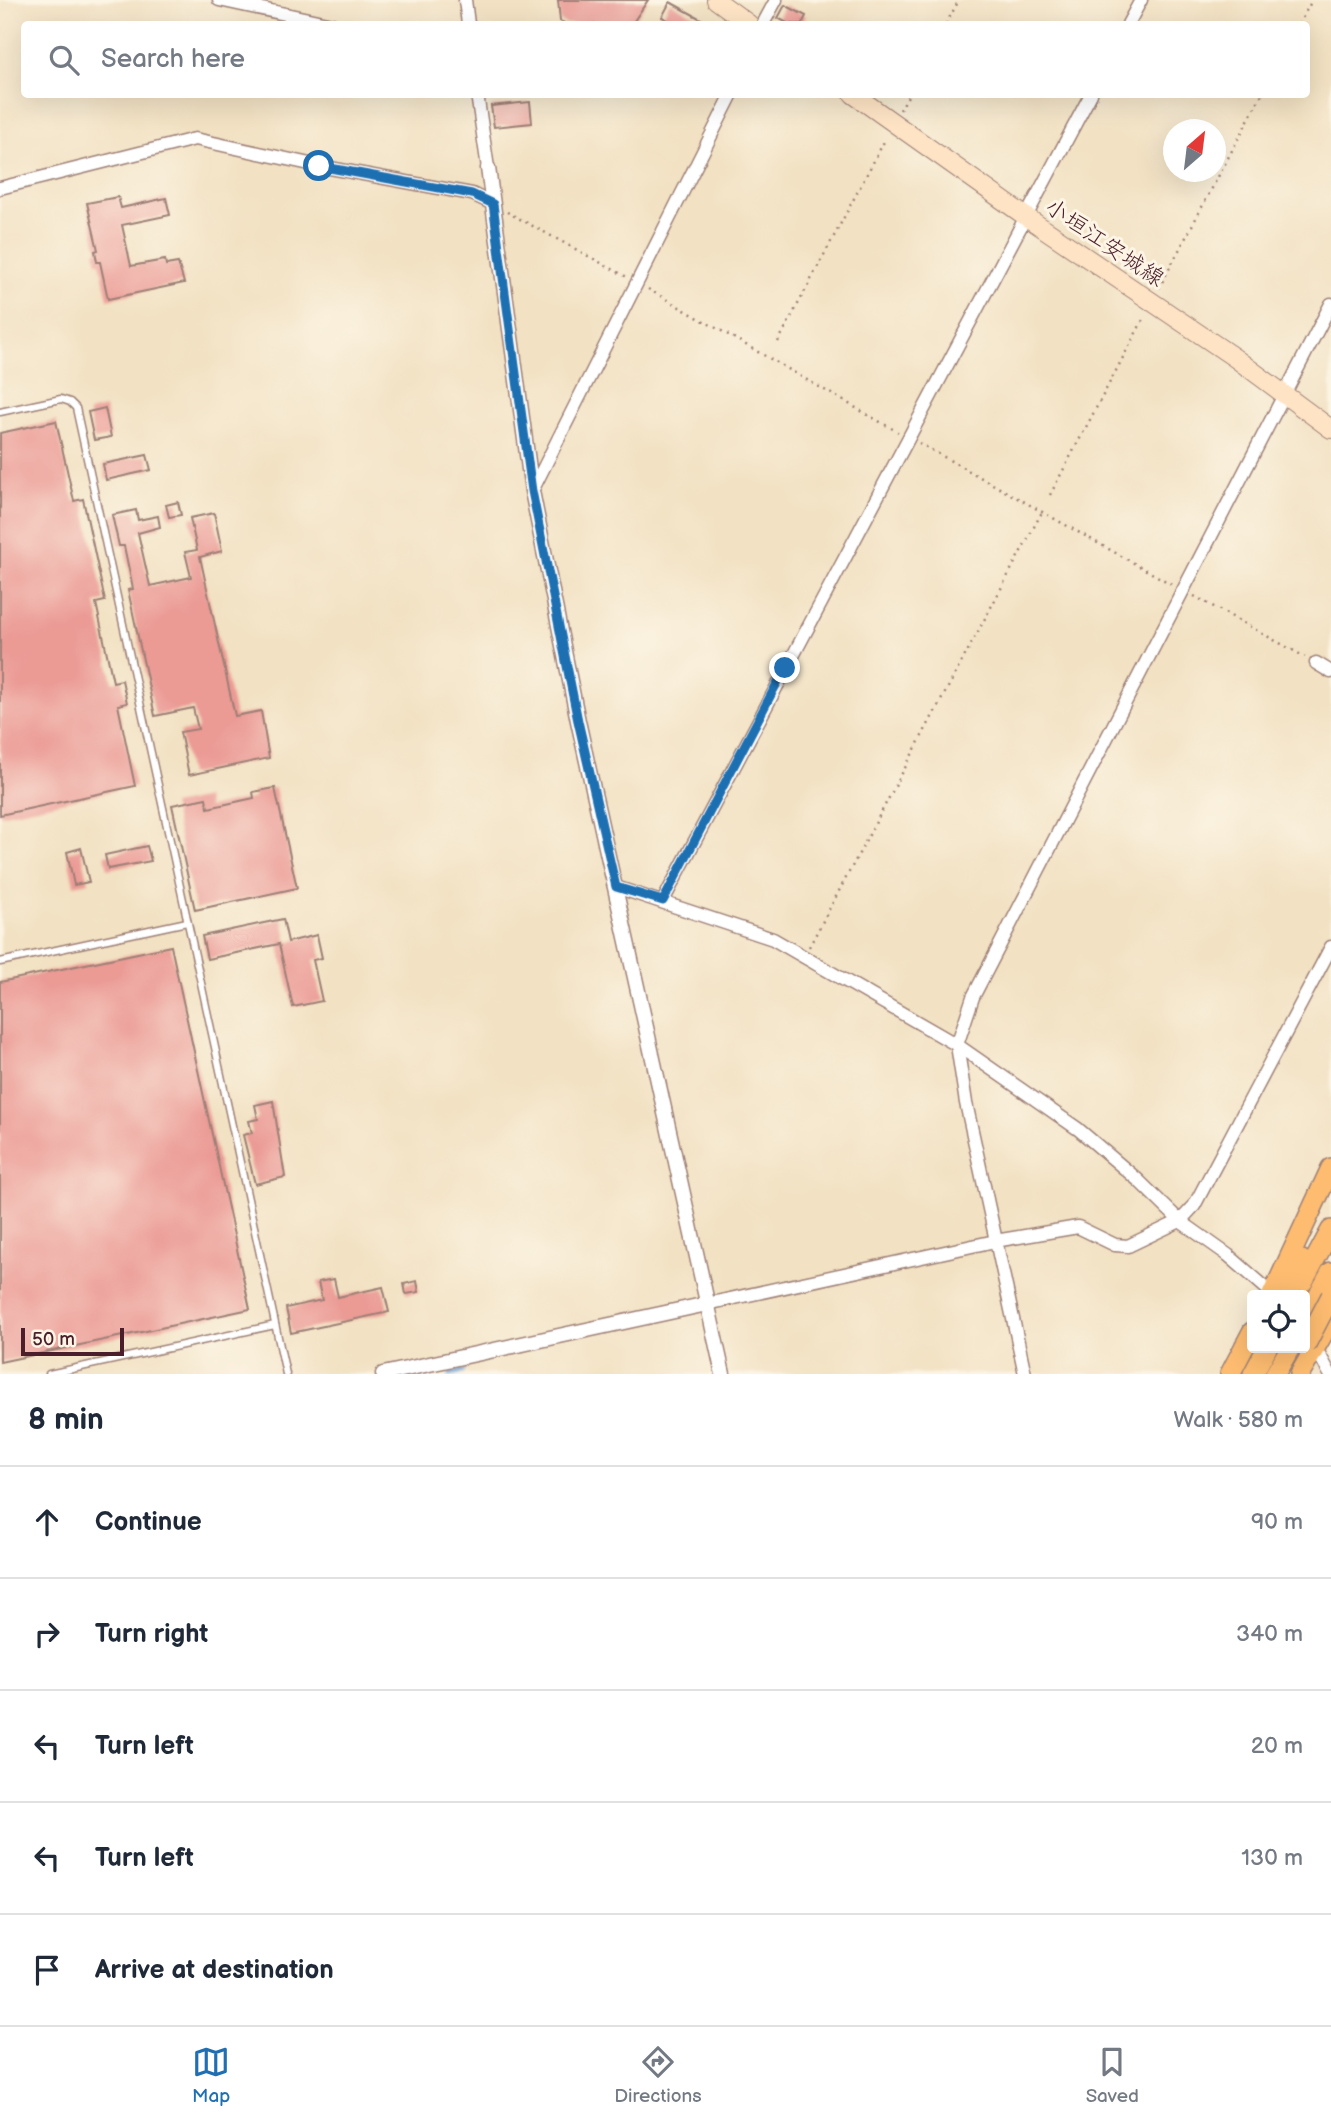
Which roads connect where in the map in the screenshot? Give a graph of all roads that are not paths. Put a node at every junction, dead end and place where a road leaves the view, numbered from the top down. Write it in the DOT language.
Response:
graph roads {
  1 [pos="219,0"];
  2 [pos="465,0"];
  3 [pos="716,0"];
  4 [pos="776,0"];
  5 [pos="1141,0"];
  6 [pos="318,21"];
  7 [pos="468,21"];
  8 [pos="745,21"];
  9 [pos="765,21"];
  10 [pos="1130,21"];
  11 [pos="478,98"];
  12 [pos="730,98"];
  13 [pos="859,98"];
  14 [pos="1089,98"];
  15 [pos="488,169"];
  16 [pos="0,188"];
  17 [pos="493,204"];
  18 [pos="1025,216"];
  19 [pos="1331,304"];
  20 [pos="1284,396"];
  21 [pos="0,412"];
  22 [pos="1331,429"];
  23 [pos="532,491"];
  24 [pos="1316,663"];
  25 [pos="1331,672"];
  26 [pos="616,887"];
  27 [pos="663,901"];
  28 [pos="187,922"];
  29 [pos="1331,947"];
  30 [pos="0,962"];
  31 [pos="957,1045"];
  32 [pos="1331,1168"];
  33 [pos="1331,1199"];
  34 [pos="1180,1221"];
  35 [pos="1331,1230"];
  36 [pos="995,1241"];
  37 [pos="1331,1272"];
  38 [pos="1274,1290"];
  39 [pos="1283,1290"];
  40 [pos="1285,1290"];
  41 [pos="1287,1290"];
  42 [pos="1331,1296"];
  43 [pos="707,1304"];
  44 [pos="1310,1311"];
  45 [pos="1331,1320"];
  46 [pos="275,1325"];
  47 [pos="1310,1337"];
  48 [pos="1310,1340"];
  49 [pos="1247,1342"];
  50 [pos="1310,1347"];
  51 [pos="1264,1353"];
  52 [pos="1287,1353"];
  53 [pos="1301,1353"];
  54 [pos="1305,1353"];
  55 [pos="49,1374"];
  56 [pos="286,1374"];
  57 [pos="383,1374"];
  58 [pos="723,1374"];
  59 [pos="1025,1374"];
  60 [pos="1230,1374"];
  61 [pos="1253,1374"];
  62 [pos="1275,1374"];
  63 [pos="1288,1374"];
  64 [pos="1300,1374"];
  65 [pos="1330,1374"];
  1 -- 6 [label="street"];
  2 -- 7 [label="street"];
  3 -- 8 [label="main road"];
  4 -- 9 [label="street"];
  5 -- 10 [label="street"];
  11 -- 15 [label="street"];
  12 -- 23 [label="street"];
  13 -- 18 [label="main road, 小垣江安城線"];
  14 -- 18 [label="street"];
  15 -- 17 [label="street"];
  16 -- 17 [label="street"];
  17 -- 23 [label="street"];
  18 -- 20 [label="main road, 小垣江安城線"];
  18 -- 27 [label="street"];
  19 -- 20 [label="street"];
  20 -- 22 [label="main road, 小垣江安城線"];
  20 -- 31 [label="street"];
  21 -- 28 [label="lane"];
  23 -- 26 [label="street"];
  24 -- 25 [label="street"];
  26 -- 27 [label="street"];
  26 -- 43 [label="street"];
  27 -- 31 [label="street"];
  28 -- 30 [label="lane"];
  28 -- 46 [label="lane"];
  29 -- 34 [label="street"];
  31 -- 34 [label="street"];
  31 -- 36 [label="street"];
  32 -- 39 [label="highway"];
  33 -- 41 [label="highway"];
  34 -- 36 [label="street"];
  34 -- 38 [label="street"];
  35 -- 40 [label="highway"];
  36 -- 43 [label="street"];
  36 -- 59 [label="street"];
  37 -- 44 [label="highway"];
  42 -- 47 [label="highway, bridge"];
  43 -- 57 [label="street"];
  43 -- 58 [label="street"];
  45 -- 48 [label="highway"];
  46 -- 55 [label="lane"];
  46 -- 56 [label="lane"];
  49 -- 60 [label="highway"];
  50 -- 65 [label="street"];
  51 -- 61 [label="highway"];
  52 -- 62 [label="highway"];
  53 -- 63 [label="highway"];
  54 -- 64 [label="highway"];
}
